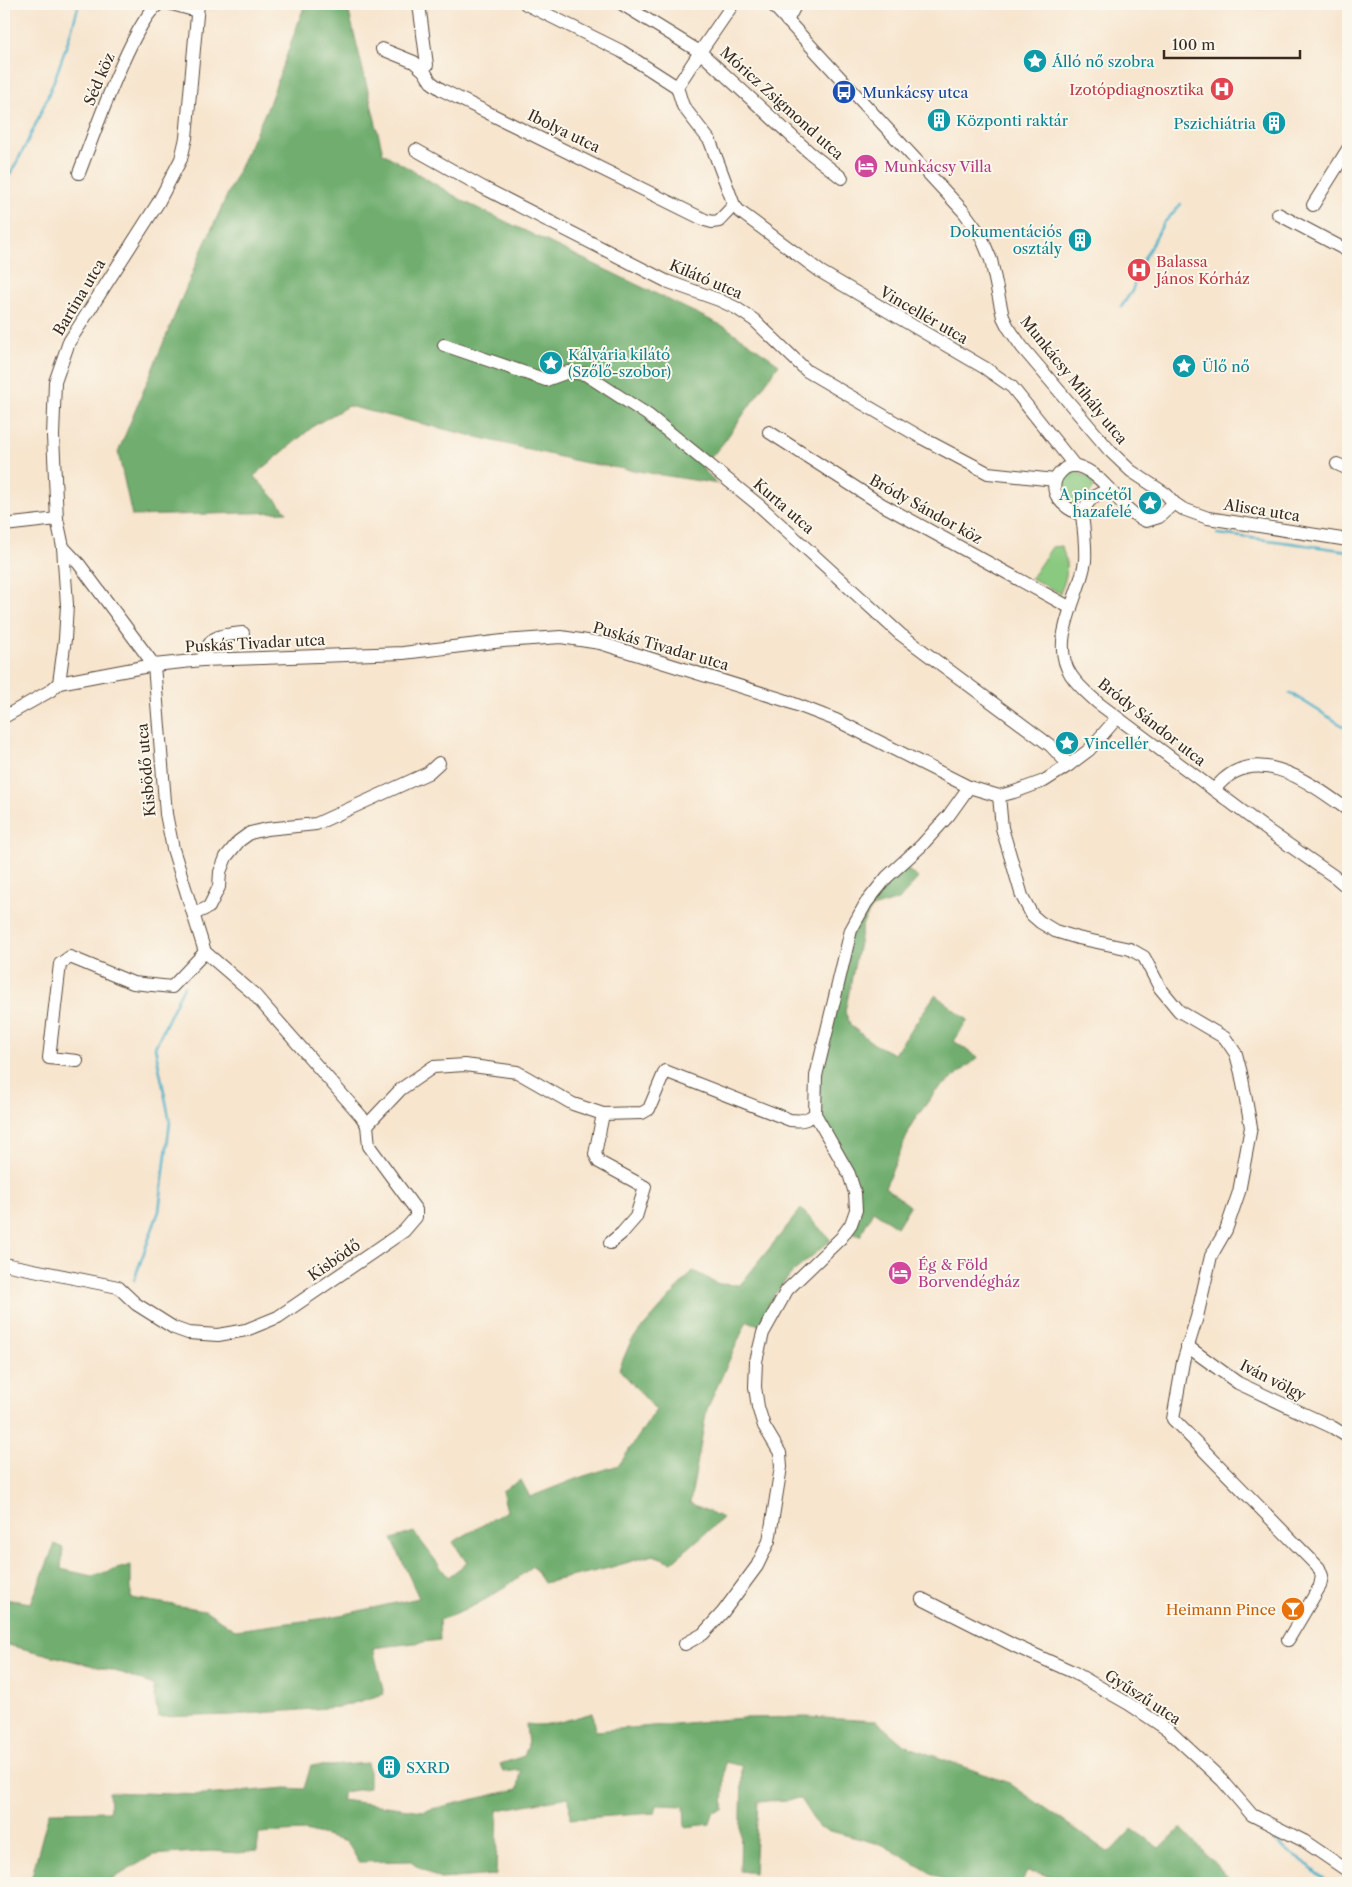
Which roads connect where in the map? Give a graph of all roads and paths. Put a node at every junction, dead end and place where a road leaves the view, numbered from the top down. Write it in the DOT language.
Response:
graph roads {
  1 [pos="159,4"];
  2 [pos="172,4"];
  3 [pos="419,4"];
  4 [pos="526,4"];
  5 [pos="622,4"];
  6 [pos="733,4"];
  7 [pos="772,4"];
  8 [pos="796,4"];
  9 [pos="198,7"];
  10 [pos="787,21"];
  11 [pos="382,49"];
  12 [pos="700,52"];
  13 [pos="427,65"];
  14 [pos="677,87"];
  15 [pos="416,150"];
  16 [pos="1348,150"];
  17 [pos="79,173"];
  18 [pos="842,178"];
  19 [pos="1314,205"];
  20 [pos="736,208"];
  21 [pos="1278,214"];
  22 [pos="1348,251"];
  23 [pos="444,345"];
  24 [pos="769,432"];
  25 [pos="1075,466"];
  26 [pos="1055,480"];
  27 [pos="1109,490"];
  28 [pos="1174,503"];
  29 [pos="1082,515"];
  30 [pos="57,520"];
  31 [pos="4,525"];
  32 [pos="1348,540"];
  33 [pos="63,547"];
  34 [pos="1071,608"];
  35 [pos="243,633"];
  36 [pos="202,660"];
  37 [pos="154,665"];
  38 [pos="59,683"];
  39 [pos="4,717"];
  40 [pos="1117,718"];
  41 [pos="439,763"];
  42 [pos="1069,765"];
  43 [pos="969,786"];
  44 [pos="1214,790"];
  45 [pos="1000,796"];
  46 [pos="1348,810"];
  47 [pos="1348,888"];
  48 [pos="194,914"];
  49 [pos="205,952"];
  50 [pos="77,1061"];
  51 [pos="603,1114"];
  52 [pos="815,1114"];
  53 [pos="367,1125"];
  54 [pos="610,1243"];
  55 [pos="4,1264"];
  56 [pos="1187,1346"];
  57 [pos="1348,1437"];
  58 [pos="922,1599"];
  59 [pos="1288,1640"];
  60 [pos="685,1644"];
  61 [pos="1348,1871"];
  1 -- 17 [label="street, Séd köz"];
  2 -- 9 [label="street"];
  3 -- 13 [label="street"];
  4 -- 14 [label="street"];
  5 -- 12 [label="street"];
  6 -- 12 [label="street, Móricz Zsigmond utca"];
  7 -- 10 [label="street, Munkácsy Mihály utca"];
  8 -- 10 [label="street"];
  9 -- 30 [label="street, Bartina utca"];
  10 -- 28 [label="street, Munkácsy Mihály utca"];
  11 -- 20 [label="street, Ibolya utca"];
  12 -- 14 [label="street, Móricz Zsigmond utca"];
  12 -- 18 [label="street, Móricz Zsigmond utca"];
  14 -- 20 [label="street"];
  15 -- 26 [label="street, Kilátó utca"];
  16 -- 19 [label="street"];
  20 -- 25 [label="street, Vincellér utca"];
  21 -- 22 [label="street"];
  23 -- 42 [label="street, Kurta utca"];
  24 -- 34 [label="street, Bródy Sándor köz"];
  25 -- 26 [label="street"];
  25 -- 27 [label="street"];
  26 -- 29 [label="street"];
  27 -- 28 [label="street"];
  27 -- 29 [label="street"];
  28 -- 32 [label="street, Alisca utca"];
  29 -- 34 [label="street, Bródy Sándor utca"];
  30 -- 31 [label="street"];
  30 -- 33 [label="street, Bartina utca"];
  33 -- 37 [label="street"];
  33 -- 38 [label="street, Bartina utca"];
  34 -- 40 [label="street, Bródy Sándor utca"];
  35 -- 36 [label="street"];
  36 -- 37 [label="street, Puskás Tivadar utca"];
  36 -- 43 [label="street, Puskás Tivadar utca"];
  37 -- 38 [label="street, Puskás Tivadar utca"];
  37 -- 48 [label="street, Kisbödő utca"];
  38 -- 39 [label="street"];
  40 -- 42 [label="street"];
  40 -- 44 [label="street, Bródy Sándor utca"];
  41 -- 48 [label="street"];
  42 -- 45 [label="street"];
  43 -- 45 [label="street, Puskás Tivadar utca"];
  43 -- 52 [label="street"];
  44 -- 46 [label="street"];
  44 -- 47 [label="street, Bródy Sándor utca"];
  45 -- 56 [label="street"];
  48 -- 49 [label="street, Kisbödő utca"];
  49 -- 50 [label="street"];
  49 -- 53 [label="street"];
  51 -- 52 [label="street"];
  51 -- 53 [label="street"];
  51 -- 54 [label="street"];
  52 -- 60 [label="street"];
  53 -- 55 [label="street, Kisbödő"];
  56 -- 57 [label="street, Iván völgy"];
  56 -- 59 [label="street"];
  58 -- 61 [label="street, Gyűszű utca"];
}
